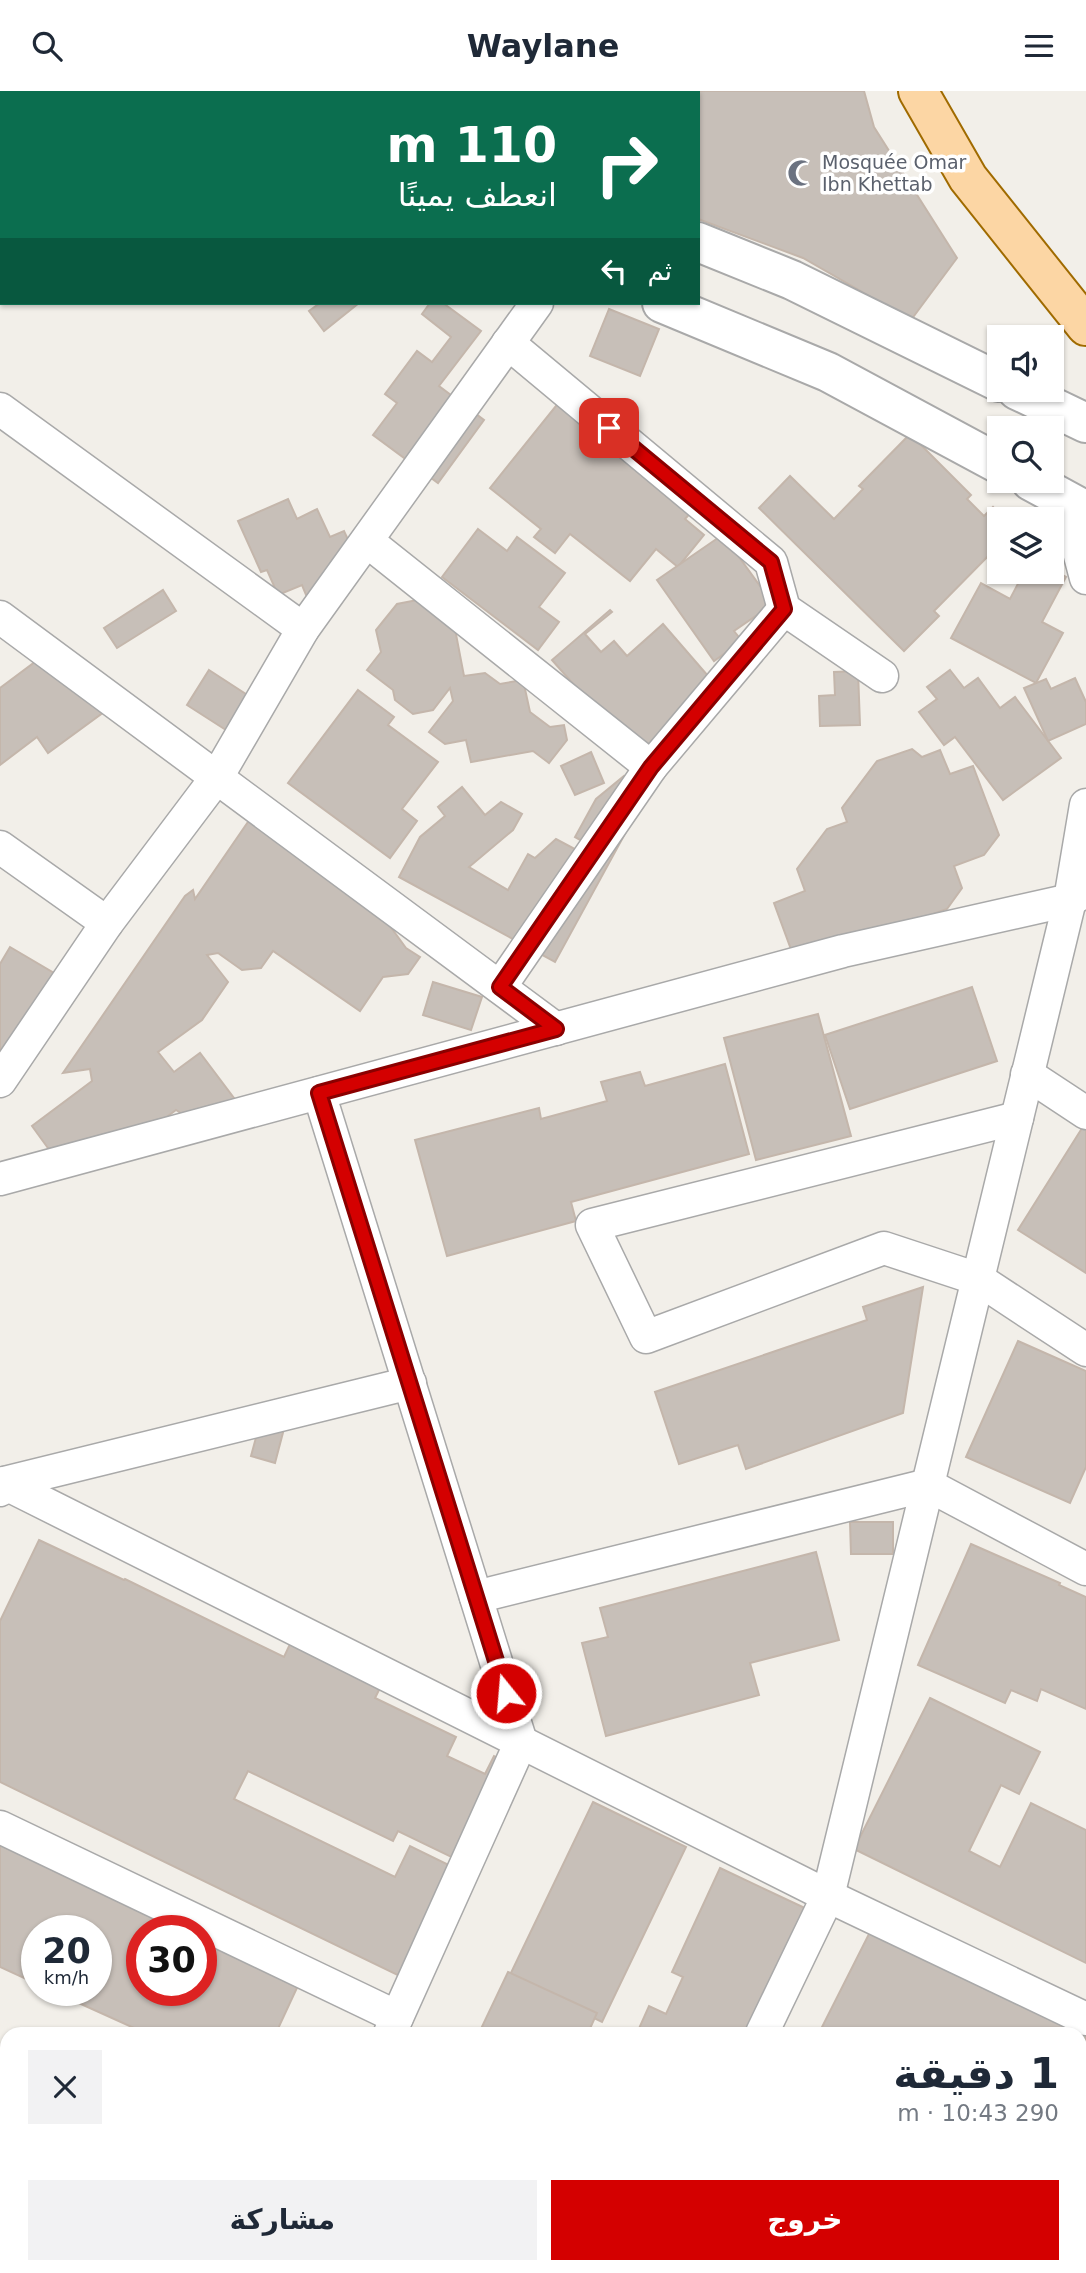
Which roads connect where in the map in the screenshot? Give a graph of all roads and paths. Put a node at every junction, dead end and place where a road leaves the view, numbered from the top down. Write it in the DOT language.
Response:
graph roads {
  1 [pos="918,91"];
  2 [pos="700,243"];
  3 [pos="536,305"];
  4 [pos="667,305"];
  5 [pos="1086,326"];
  6 [pos="508,343"];
  7 [pos="987,376"];
  8 [pos="1042,402"];
  9 [pos="0,409"];
  10 [pos="1086,423"];
  11 [pos="987,458"];
  12 [pos="1054,493"];
  13 [pos="1076,505"];
  14 [pos="367,541"];
  15 [pos="1086,578"];
  16 [pos="784,609"];
  17 [pos="0,617"];
  18 [pos="303,629"];
  19 [pos="882,676"];
  20 [pos="651,767"];
  21 [pos="217,777"];
  22 [pos="1086,805"];
  23 [pos="0,847"];
  24 [pos="1078,895"];
  25 [pos="107,923"];
  26 [pos="500,987"];
  27 [pos="556,1029"];
  28 [pos="1027,1074"];
  29 [pos="0,1081"];
  30 [pos="319,1093"];
  31 [pos="1086,1113"];
  32 [pos="1017,1118"];
  33 [pos="0,1178"];
  34 [pos="978,1279"];
  35 [pos="1086,1350"];
  36 [pos="410,1383"];
  37 [pos="928,1485"];
  38 [pos="1,1486"];
  39 [pos="1086,1569"];
  40 [pos="475,1597"];
  41 [pos="521,1742"];
  42 [pos="0,1827"];
  43 [pos="828,1896"];
  44 [pos="1086,2019"];
  45 [pos="393,2025"];
  46 [pos="765,2027"];
  1 -- 5 [label="main road"];
  2 -- 7 [label="street"];
  3 -- 6 [label="street"];
  4 -- 11 [label="street"];
  6 -- 14 [label="street"];
  6 -- 16 [label="street"];
  8 -- 10 [label="street"];
  9 -- 18 [label="street"];
  12 -- 13 [label="street"];
  13 -- 15 [label="street"];
  14 -- 18 [label="street"];
  14 -- 20 [label="street"];
  16 -- 19 [label="street"];
  16 -- 20 [label="street"];
  17 -- 21 [label="street"];
  18 -- 21 [label="street"];
  20 -- 26 [label="street"];
  21 -- 25 [label="street"];
  21 -- 26 [label="street"];
  22 -- 24 [label="street"];
  23 -- 25 [label="street"];
  24 -- 27 [label="street"];
  24 -- 28 [label="street"];
  25 -- 29 [label="street"];
  26 -- 27 [label="street"];
  27 -- 30 [label="street"];
  28 -- 31 [label="street"];
  28 -- 32 [label="street"];
  30 -- 33 [label="street"];
  30 -- 36 [label="street"];
  32 -- 34 [label="street"];
  32 -- 34 [label="street"];
  34 -- 35 [label="street"];
  34 -- 37 [label="street"];
  36 -- 38 [label="street"];
  36 -- 40 [label="street"];
  37 -- 39 [label="street"];
  37 -- 40 [label="street"];
  37 -- 43 [label="street"];
  38 -- 41 [label="street"];
  40 -- 41 [label="street"];
  41 -- 43 [label="street"];
  41 -- 45 [label="street"];
  42 -- 45 [label="street"];
  43 -- 44 [label="street"];
  43 -- 46 [label="street"];
}
